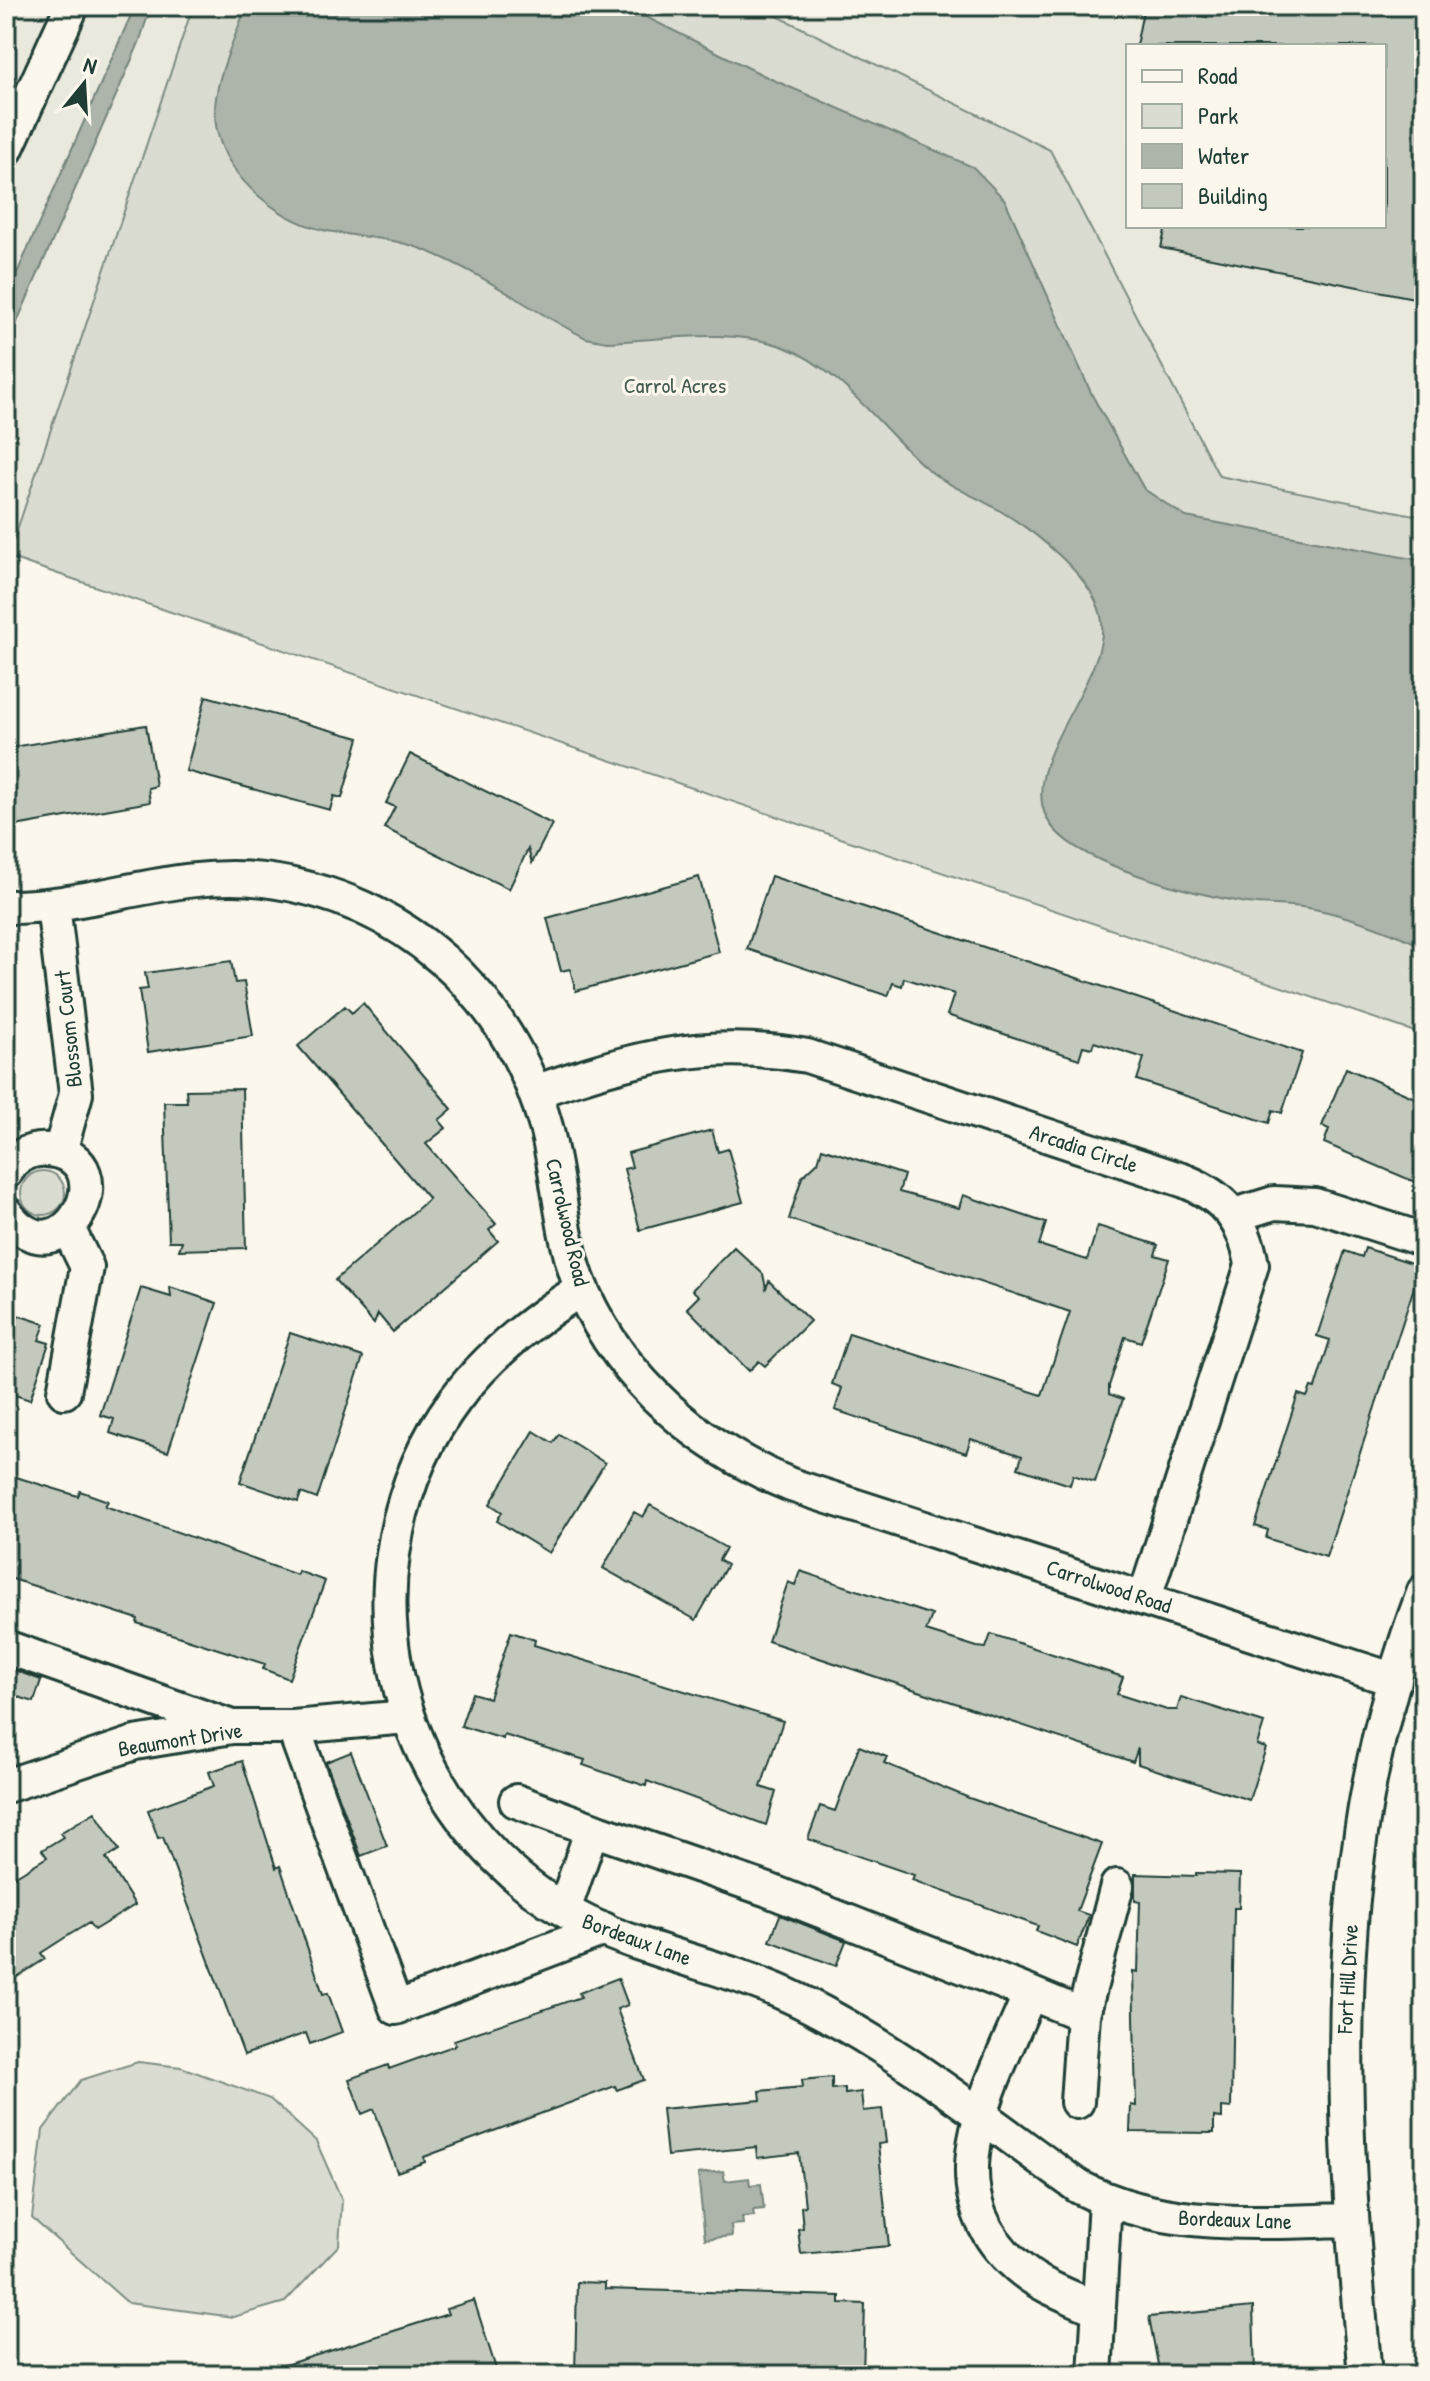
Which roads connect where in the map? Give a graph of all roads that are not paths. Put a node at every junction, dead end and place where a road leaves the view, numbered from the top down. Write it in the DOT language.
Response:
graph roads {
  1 [pos="72,6"];
  2 [pos="6,150"];
  3 [pos="53,905"];
  4 [pos="6,907"];
  5 [pos="535,1092"];
  6 [pos="60,1152"];
  7 [pos="6,1172"];
  8 [pos="6,1213"];
  9 [pos="1235,1215"];
  10 [pos="68,1228"];
  11 [pos="1424,1240"];
  12 [pos="582,1289"];
  13 [pos="64,1392"];
  14 [pos="1424,1591"];
  15 [pos="1145,1597"];
  16 [pos="6,1647"];
  17 [pos="1395,1680"];
  18 [pos="407,1717"];
  19 [pos="232,1727"];
  20 [pos="293,1727"];
  21 [pos="6,1786"];
  22 [pos="516,1801"];
  23 [pos="592,1829"];
  24 [pos="1117,1886"];
  25 [pos="564,1910"];
  26 [pos="604,1929"];
  27 [pos="1030,1993"];
  28 [pos="1083,2015"];
  29 [pos="1077,2102"];
  30 [pos="980,2117"];
  31 [pos="1105,2200"];
  32 [pos="1350,2220"];
  33 [pos="1099,2310"];
  34 [pos="1095,2375"];
  35 [pos="1365,2375"];
  1 -- 2 [label="street"];
  3 -- 4 [label="street, Carrolwood Road"];
  3 -- 5 [label="street, Carrolwood Road"];
  3 -- 6 [label="street, Blossom Court"];
  5 -- 9 [label="street, Arcadia Circle"];
  5 -- 12 [label="street, Carrolwood Road"];
  6 -- 7 [label="street"];
  6 -- 10 [label="street"];
  8 -- 10 [label="street"];
  9 -- 11 [label="street"];
  9 -- 15 [label="street, Arcadia Circle"];
  10 -- 13 [label="street"];
  12 -- 15 [label="street, Carrolwood Road"];
  12 -- 18 [label="street, Bordeaux Lane"];
  14 -- 17 [label="street, Fort Hill Drive"];
  15 -- 17 [label="street, Carrolwood Road"];
  16 -- 19 [label="street"];
  17 -- 32 [label="street, Fort Hill Drive"];
  18 -- 20 [label="street, Beaumont Drive"];
  18 -- 25 [label="street, Bordeaux Lane"];
  19 -- 20 [label="street, Beaumont Drive"];
  19 -- 21 [label="street, Beaumont Drive"];
  20 -- 26 [label="street"];
  22 -- 23 [label="street"];
  23 -- 25 [label="street"];
  23 -- 27 [label="street"];
  24 -- 28 [label="street"];
  25 -- 26 [label="street, Bordeaux Lane"];
  26 -- 30 [label="street, Bordeaux Lane"];
  27 -- 28 [label="street"];
  27 -- 30 [label="street"];
  28 -- 29 [label="street"];
  30 -- 31 [label="street, Bordeaux Lane"];
  30 -- 33 [label="street"];
  31 -- 32 [label="street, Bordeaux Lane"];
  31 -- 33 [label="street"];
  32 -- 35 [label="street, Fort Hill Drive"];
  33 -- 34 [label="street"];
}
